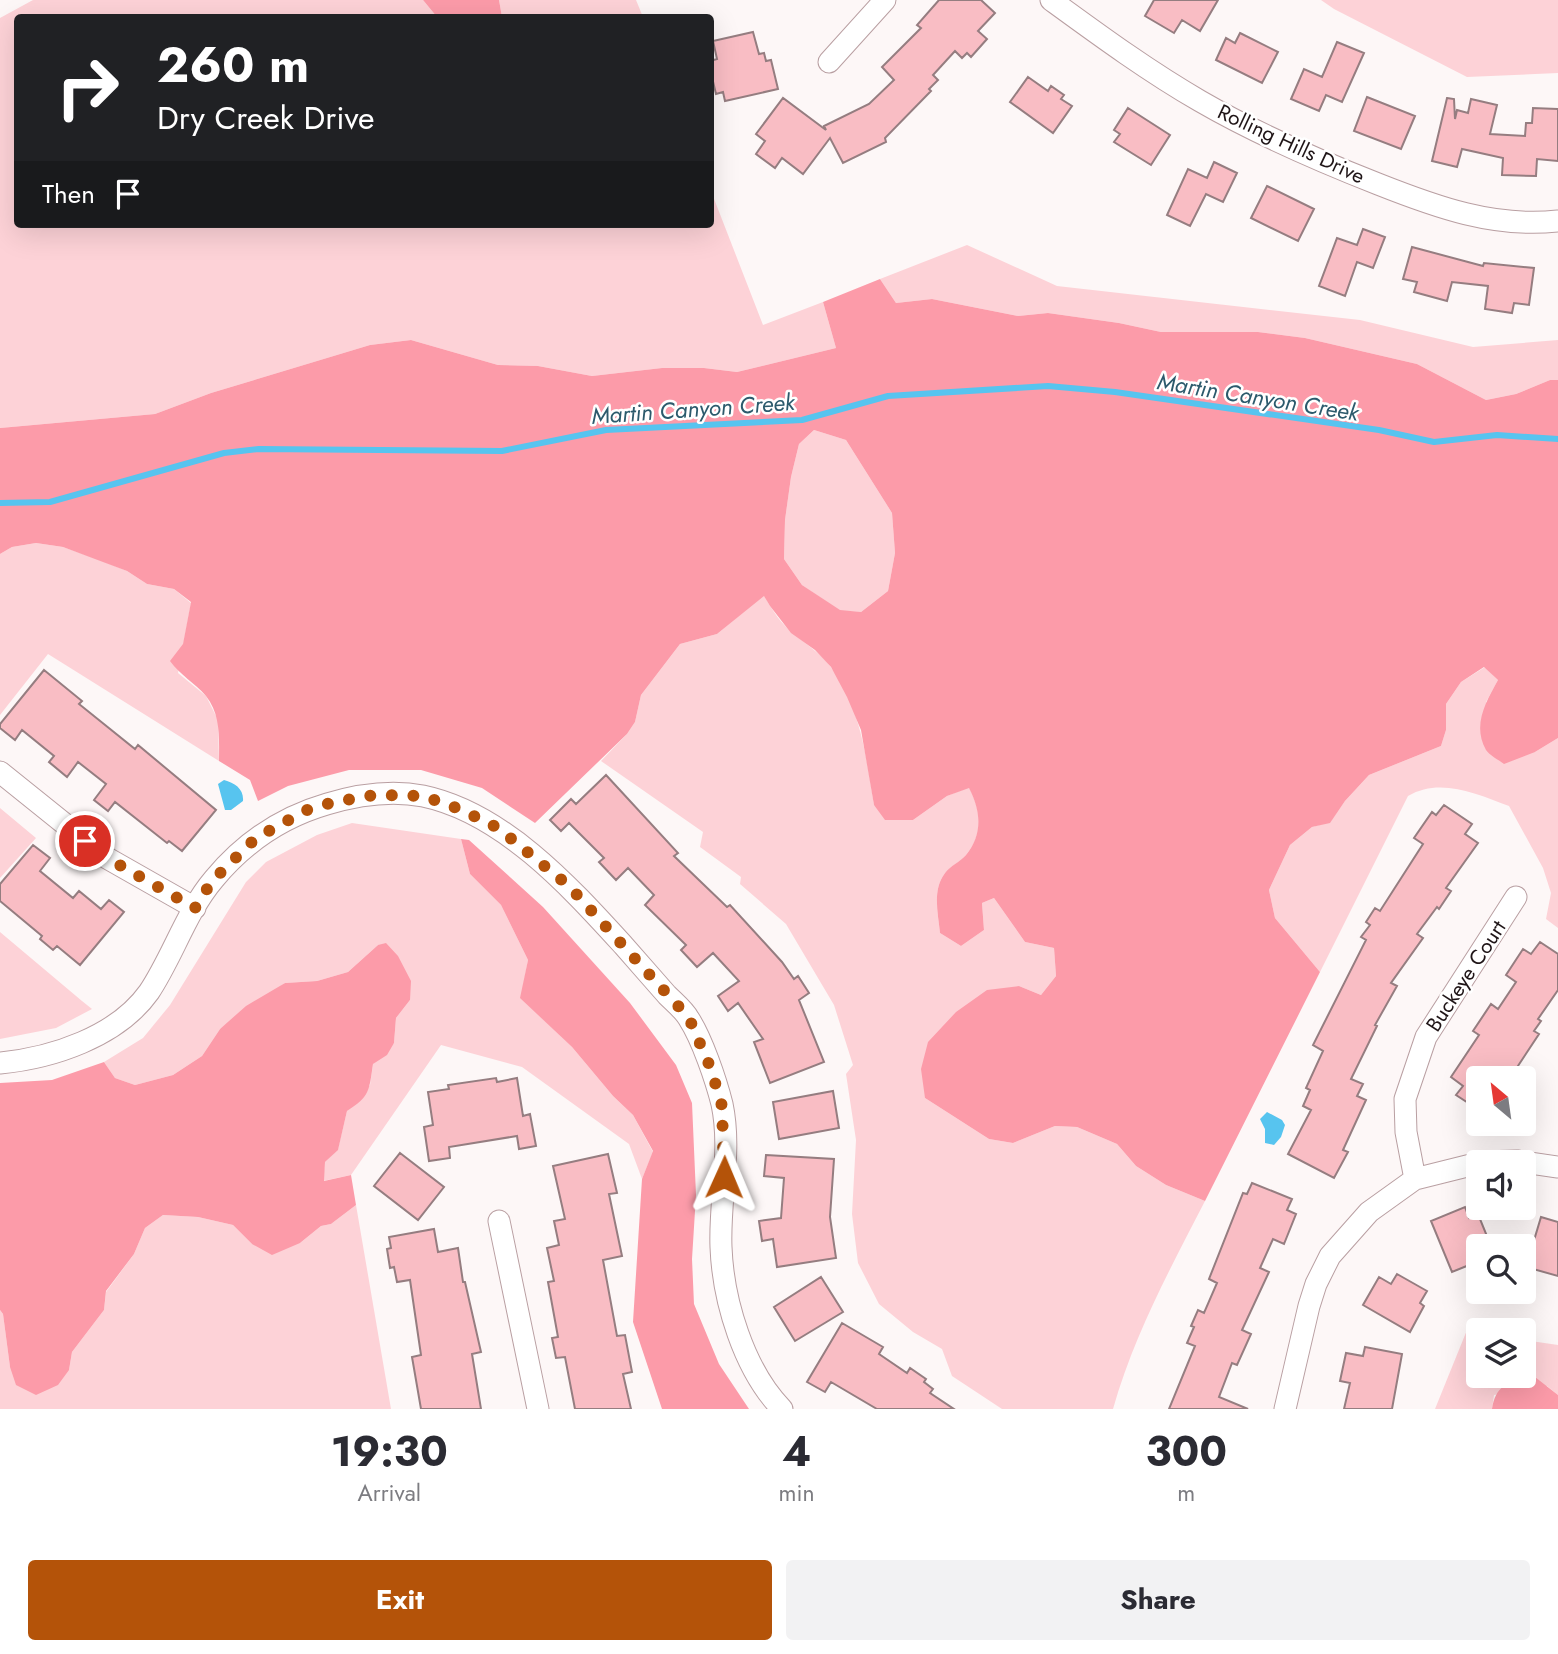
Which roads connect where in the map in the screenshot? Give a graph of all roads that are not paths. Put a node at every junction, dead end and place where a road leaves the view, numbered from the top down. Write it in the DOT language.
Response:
graph roads {
  1 [pos="885,0"];
  2 [pos="1051,0"];
  3 [pos="829,62"];
  4 [pos="1558,221"];
  5 [pos="0,772"];
  6 [pos="1516,897"];
  7 [pos="195,908"];
  8 [pos="0,1063"];
  9 [pos="1536,1164"];
  10 [pos="1466,1166"];
  11 [pos="1558,1167"];
  12 [pos="1415,1179"];
  13 [pos="499,1221"];
  14 [pos="538,1409"];
  15 [pos="782,1409"];
  16 [pos="1285,1409"];
  1 -- 3 [label="street"];
  2 -- 4 [label="street, Rolling Hills Drive"];
  5 -- 7 [label="street"];
  6 -- 12 [label="street, Buckeye Court"];
  7 -- 8 [label="street"];
  7 -- 15 [label="street"];
  9 -- 11 [label="street"];
  10 -- 12 [label="street"];
  12 -- 16 [label="street"];
  13 -- 14 [label="street"];
}
